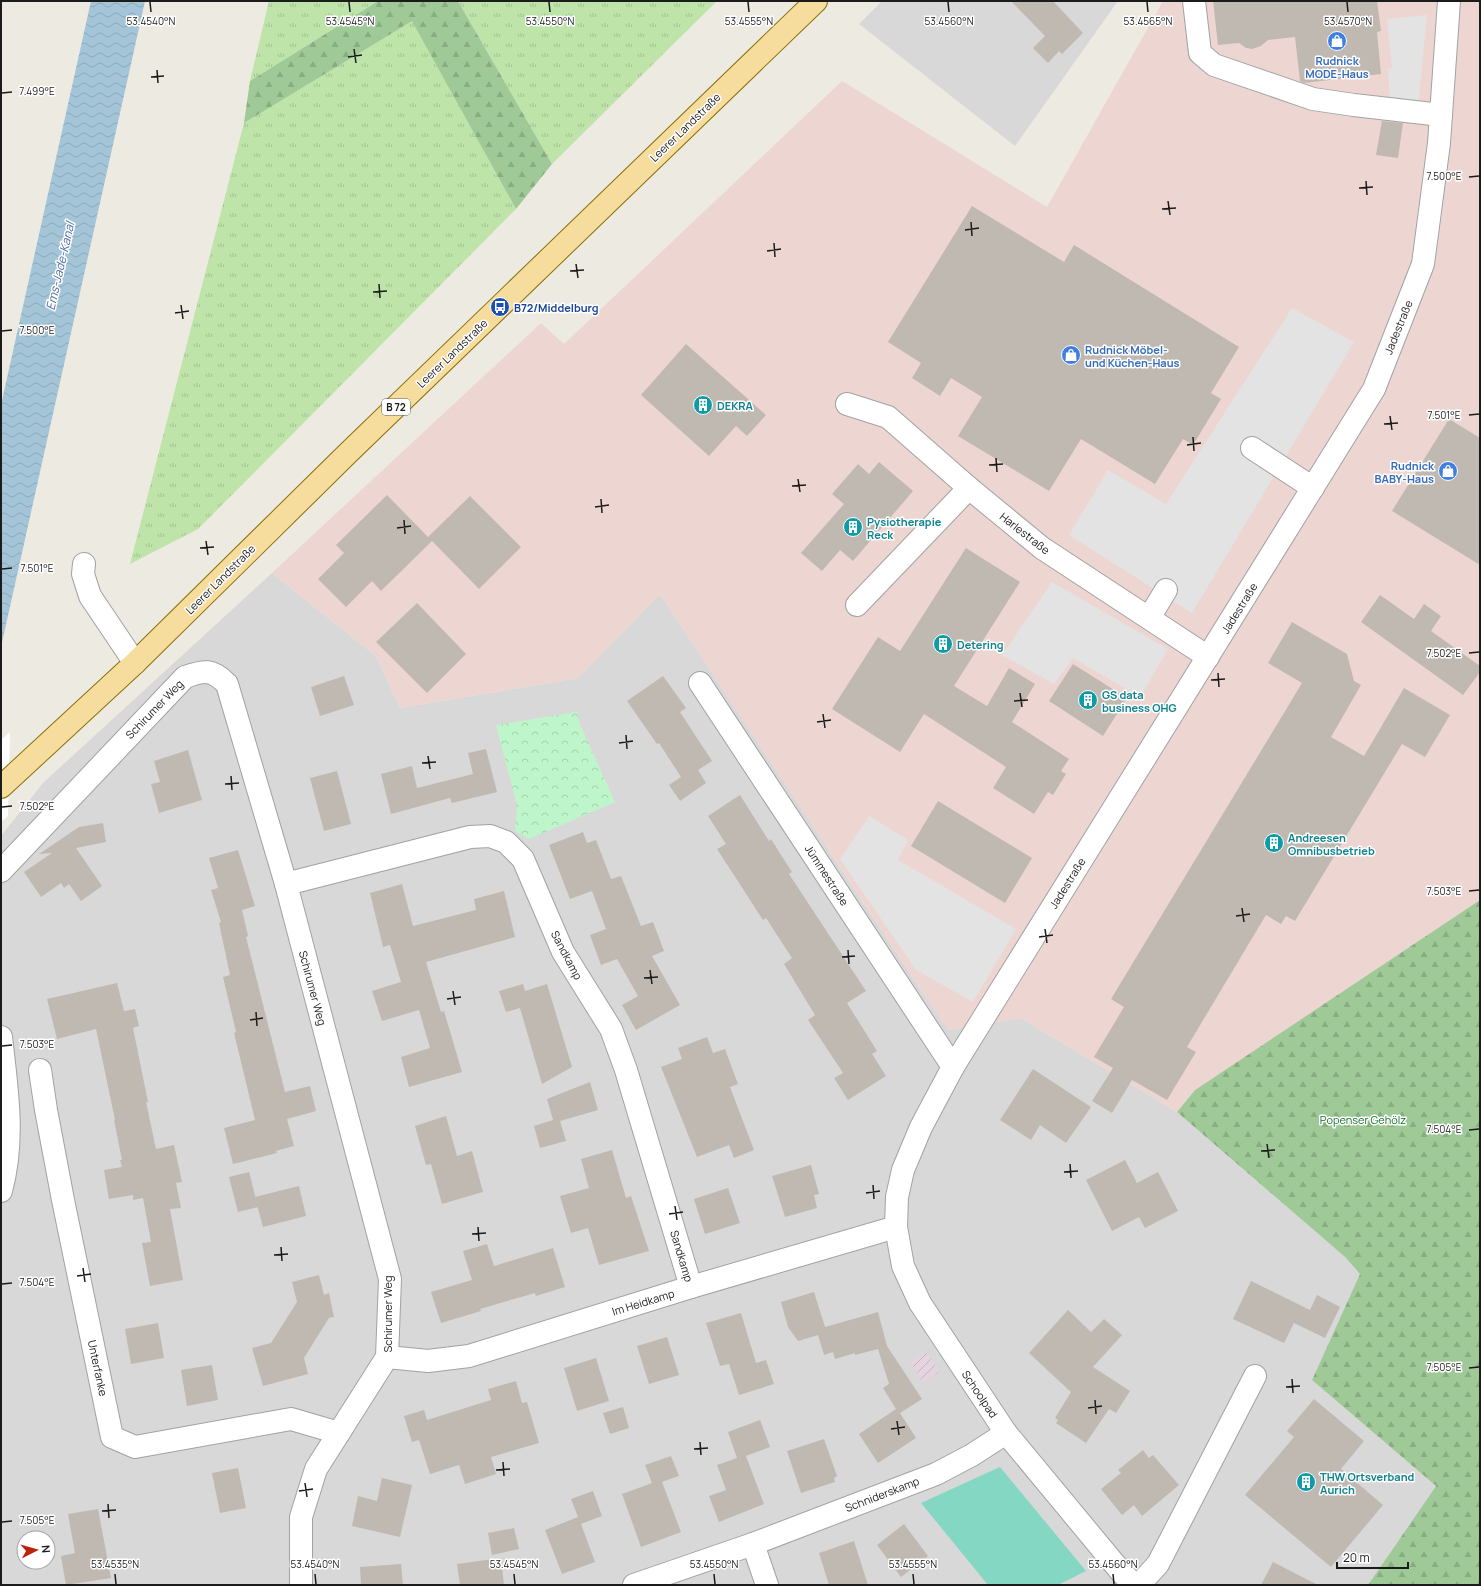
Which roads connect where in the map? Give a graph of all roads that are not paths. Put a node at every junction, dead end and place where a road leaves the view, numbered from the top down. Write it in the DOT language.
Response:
graph roads {
  1 [pos="816,1"];
  2 [pos="1194,1"];
  3 [pos="1449,1"];
  4 [pos="1441,115"];
  5 [pos="847,404"];
  6 [pos="1252,448"];
  7 [pos="969,488"];
  8 [pos="1313,488"];
  9 [pos="84,564"];
  10 [pos="1166,590"];
  11 [pos="857,605"];
  12 [pos="1149,618"];
  13 [pos="1208,657"];
  14 [pos="135,663"];
  15 [pos="700,683"];
  16 [pos="5,783"];
  17 [pos="1,871"];
  18 [pos="286,884"];
  19 [pos="1,1037"];
  20 [pos="953,1067"];
  21 [pos="40,1070"];
  22 [pos="903,1170"];
  23 [pos="1,1191"];
  24 [pos="896,1228"];
  25 [pos="691,1287"];
  26 [pos="387,1357"];
  27 [pos="1255,1376"];
  28 [pos="339,1433"];
  29 [pos="1006,1433"];
  30 [pos="753,1544"];
  31 [pos="301,1585"];
  32 [pos="634,1585"];
  33 [pos="767,1585"];
  34 [pos="1134,1585"];
  35 [pos="1138,1585"];
  1 -- 14 [label="main road, Leerer Landstraße / B 72"];
  2 -- 4 [label="street"];
  3 -- 4 [label="street, Jadestraße"];
  4 -- 8 [label="street, Jadestraße"];
  5 -- 7 [label="street, Harlestraße"];
  6 -- 8 [label="street"];
  7 -- 11 [label="street"];
  7 -- 12 [label="street, Harlestraße"];
  8 -- 13 [label="street, Jadestraße"];
  9 -- 14 [label="street"];
  10 -- 12 [label="street"];
  12 -- 13 [label="street, Harlestraße"];
  13 -- 20 [label="street, Jadestraße"];
  14 -- 16 [label="main road, Leerer Landstraße / B 72"];
  15 -- 20 [label="street, Jümmestraße"];
  17 -- 18 [label="street, Schirumer Weg"];
  18 -- 25 [label="street, Sandkamp"];
  18 -- 26 [label="street, Schirumer Weg"];
  19 -- 23 [label="street"];
  20 -- 22 [label="street, Jadestraße"];
  21 -- 28 [label="street, Unterfanke"];
  22 -- 24 [label="street, Schoolpad"];
  24 -- 25 [label="street, Im Heidkamp"];
  24 -- 29 [label="street, Schoolpad"];
  25 -- 26 [label="street, Im Heidkamp"];
  26 -- 28 [label="street, Schirumer Weg"];
  27 -- 35 [label="street"];
  28 -- 31 [label="street, Schirumer Weg"];
  29 -- 30 [label="street, Schniderskamp"];
  29 -- 34 [label="street, Schoolpad"];
  30 -- 32 [label="street, Schniderskamp"];
  30 -- 33 [label="street"];
}
